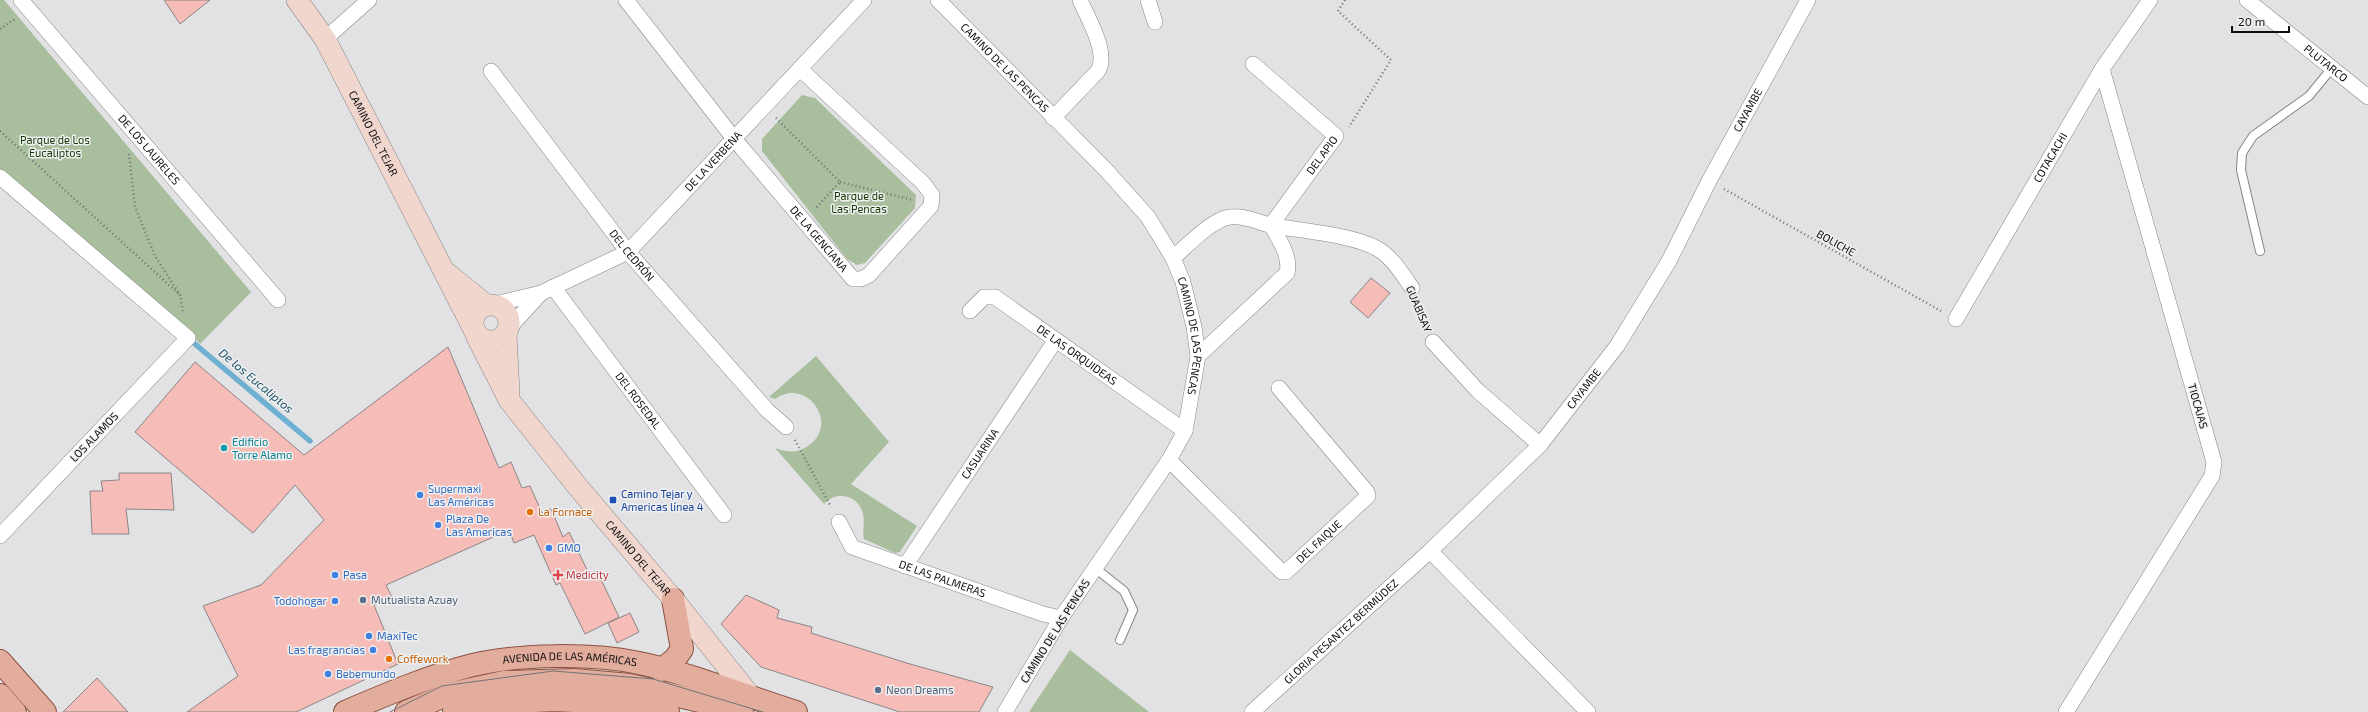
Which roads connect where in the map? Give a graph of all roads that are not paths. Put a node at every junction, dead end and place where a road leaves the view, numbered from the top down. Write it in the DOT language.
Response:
graph roads {
  1 [pos="21,0"];
  2 [pos="298,0"];
  3 [pos="369,0"];
  4 [pos="626,0"];
  5 [pos="864,0"];
  6 [pos="938,0"];
  7 [pos="1080,0"];
  8 [pos="1148,0"];
  9 [pos="1808,0"];
  10 [pos="2150,0"];
  11 [pos="2247,0"];
  12 [pos="1155,22"];
  13 [pos="325,39"];
  14 [pos="1252,64"];
  15 [pos="2332,68"];
  16 [pos="800,69"];
  17 [pos="2102,69"];
  18 [pos="491,71"];
  19 [pos="2368,97"];
  20 [pos="1053,118"];
  21 [pos="735,140"];
  22 [pos="0,177"];
  23 [pos="1271,225"];
  24 [pos="2260,251"];
  25 [pos="628,252"];
  26 [pos="1174,258"];
  27 [pos="443,270"];
  28 [pos="1412,288"];
  29 [pos="547,290"];
  30 [pos="278,300"];
  31 [pos="489,305"];
  32 [pos="970,311"];
  33 [pos="1956,319"];
  34 [pos="508,331"];
  35 [pos="475,332"];
  36 [pos="1055,341"];
  37 [pos="1433,342"];
  38 [pos="1198,356"];
  39 [pos="1279,388"];
  40 [pos="509,400"];
  41 [pos="786,427"];
  42 [pos="1185,431"];
  43 [pos="1540,445"];
  44 [pos="1169,460"];
  45 [pos="724,515"];
  46 [pos="838,522"];
  47 [pos="0,536"];
  48 [pos="1430,551"];
  49 [pos="905,566"];
  50 [pos="1095,568"];
  51 [pos="673,599"];
  52 [pos="1061,618"];
  53 [pos="1120,640"];
  54 [pos="0,661"];
  55 [pos="661,670"];
  56 [pos="30,695"];
  57 [pos="746,705"];
  58 [pos="9,707"];
  59 [pos="45,712"];
  60 [pos="345,712"];
  61 [pos="406,712"];
  62 [pos="454,712"];
  63 [pos="668,712"];
  64 [pos="796,712"];
  65 [pos="1006,712"];
  66 [pos="1252,712"];
  67 [pos="1588,712"];
  68 [pos="2066,712"];
  1 -- 30 [label="street, DE LOS LAURELES"];
  2 -- 13 [label="street, CAMINO DEL TEJAR"];
  3 -- 13 [label="street"];
  4 -- 21 [label="street, DE LA GENCIANA"];
  5 -- 16 [label="street, DE LA VERBENA"];
  6 -- 20 [label="street, CAMINO DE LAS PENCAS"];
  7 -- 20 [label="street"];
  8 -- 12 [label="street"];
  9 -- 43 [label="street, CAYAMBE"];
  10 -- 17 [label="street, COTACACHI"];
  11 -- 15 [label="street, PLUTARCO"];
  13 -- 27 [label="street, CAMINO DEL TEJAR"];
  14 -- 23 [label="street, DEL APIO"];
  15 -- 19 [label="street, PLUTARCO"];
  15 -- 24 [label="lane"];
  16 -- 21 [label="street, DE LA VERBENA"];
  16 -- 21 [label="street, DE LA GENCIANA"];
  17 -- 33 [label="street, COTACACHI"];
  17 -- 68 [label="street, TIOCAJAS"];
  18 -- 25 [label="street, DEL CEDRÓN"];
  20 -- 26 [label="street, CAMINO DE LAS PENCAS"];
  21 -- 25 [label="street, DE LA VERBENA"];
  22 -- 47 [label="street, LOS ALAMOS"];
  23 -- 26 [label="street, GUABISAY"];
  23 -- 28 [label="street, GUABISAY"];
  23 -- 38 [label="street"];
  25 -- 29 [label="street, DE LA VERBENA"];
  25 -- 41 [label="street, DEL CEDRÓN"];
  26 -- 38 [label="street, CAMINO DE LAS PENCAS"];
  27 -- 31 [label="street, CAMINO DEL TEJAR"];
  27 -- 35 [label="street, CAMINO DEL TEJAR"];
  29 -- 31 [label="street, DE LA VERBENA"];
  29 -- 34 [label="street, DE LA VERBENA"];
  29 -- 45 [label="street, DEL ROSEDAL"];
  31 -- 34 [label="street"];
  31 -- 35 [label="street"];
  32 -- 36 [label="street, DE LAS ORQUIDEAS"];
  34 -- 35 [label="street"];
  34 -- 40 [label="street"];
  35 -- 40 [label="street, CAMINO DEL TEJAR"];
  36 -- 42 [label="street, DE LAS ORQUIDEAS"];
  36 -- 49 [label="street, CASUARINA"];
  37 -- 43 [label="street, GUABISAY"];
  38 -- 42 [label="street, CAMINO DE LAS PENCAS"];
  39 -- 44 [label="street, DEL FAIQUE"];
  40 -- 51 [label="street, CAMINO DEL TEJAR"];
  42 -- 44 [label="street, CAMINO DE LAS PENCAS"];
  43 -- 48 [label="street, CAYAMBE"];
  44 -- 50 [label="street, CAMINO DE LAS PENCAS"];
  46 -- 49 [label="street, DE LAS PALMERAS"];
  48 -- 66 [label="street, GLORIA PESANTEZ BERMÚDEZ"];
  48 -- 67 [label="street"];
  49 -- 52 [label="street, DE LAS PALMERAS"];
  50 -- 52 [label="street, CAMINO DE LAS PENCAS"];
  50 -- 53 [label="lane"];
  51 -- 55 [label="main road"];
  51 -- 57 [label="street, CAMINO DEL TEJAR"];
  52 -- 65 [label="street, CAMINO DE LAS PENCAS"];
  54 -- 56 [label="main road"];
  55 -- 57 [label="main road, AVENIDA DE LAS AMÉRICAS"];
  55 -- 60 [label="main road, AVENIDA DE LAS AMÉRICAS"];
  56 -- 58 [label="main road"];
  56 -- 59 [label="main road"];
  57 -- 61 [label="main road, AVENIDA DE LAS AMÉRICAS"];
  57 -- 64 [label="main road, AVENIDA DE LAS AMÉRICAS"];
  62 -- 63 [label="main road"];
}
